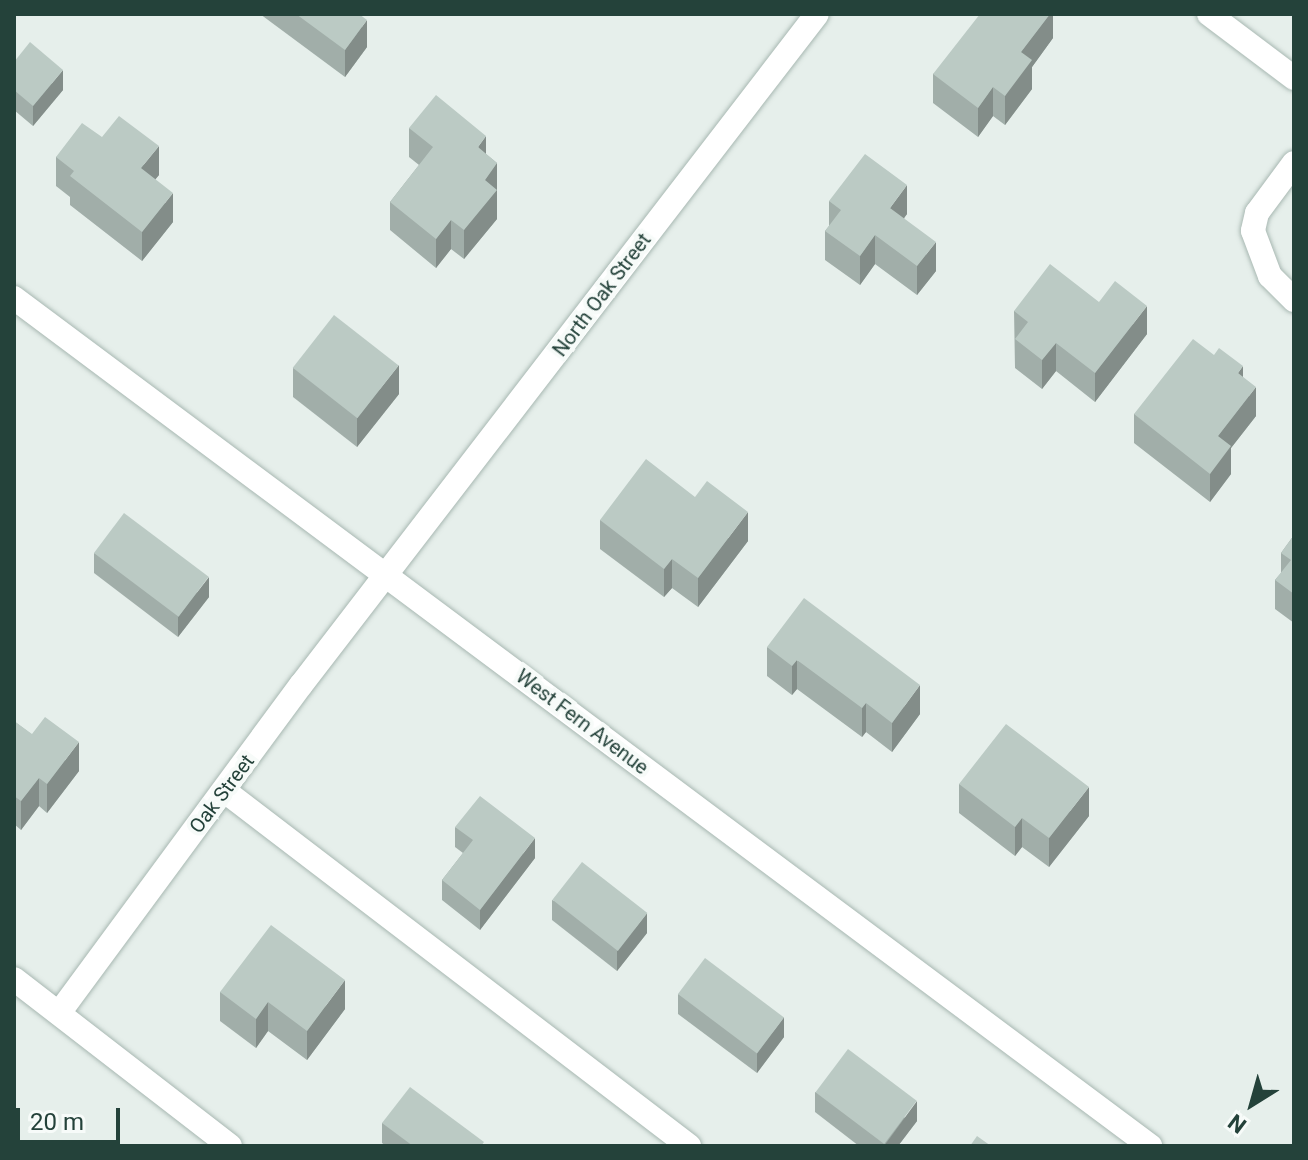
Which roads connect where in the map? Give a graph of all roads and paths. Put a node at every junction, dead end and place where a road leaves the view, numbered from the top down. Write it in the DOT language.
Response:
graph roads {
  1 [pos="817,14"];
  2 [pos="1209,14"];
  3 [pos="1294,78"];
  4 [pos="1294,163"];
  5 [pos="14,298"];
  6 [pos="1294,300"];
  7 [pos="387,577"];
  8 [pos="226,792"];
  9 [pos="14,979"];
  10 [pos="59,1013"];
  11 [pos="230,1146"];
  12 [pos="689,1146"];
  13 [pos="1150,1146"];
  1 -- 7 [label="street, North Oak Street"];
  2 -- 3 [label="street"];
  4 -- 6 [label="street"];
  5 -- 7 [label="street, West Fern Avenue"];
  7 -- 8 [label="street, Oak Street"];
  7 -- 13 [label="street, West Fern Avenue"];
  8 -- 10 [label="street, Oak Street"];
  8 -- 12 [label="street"];
  9 -- 10 [label="street"];
  10 -- 11 [label="street"];
}
